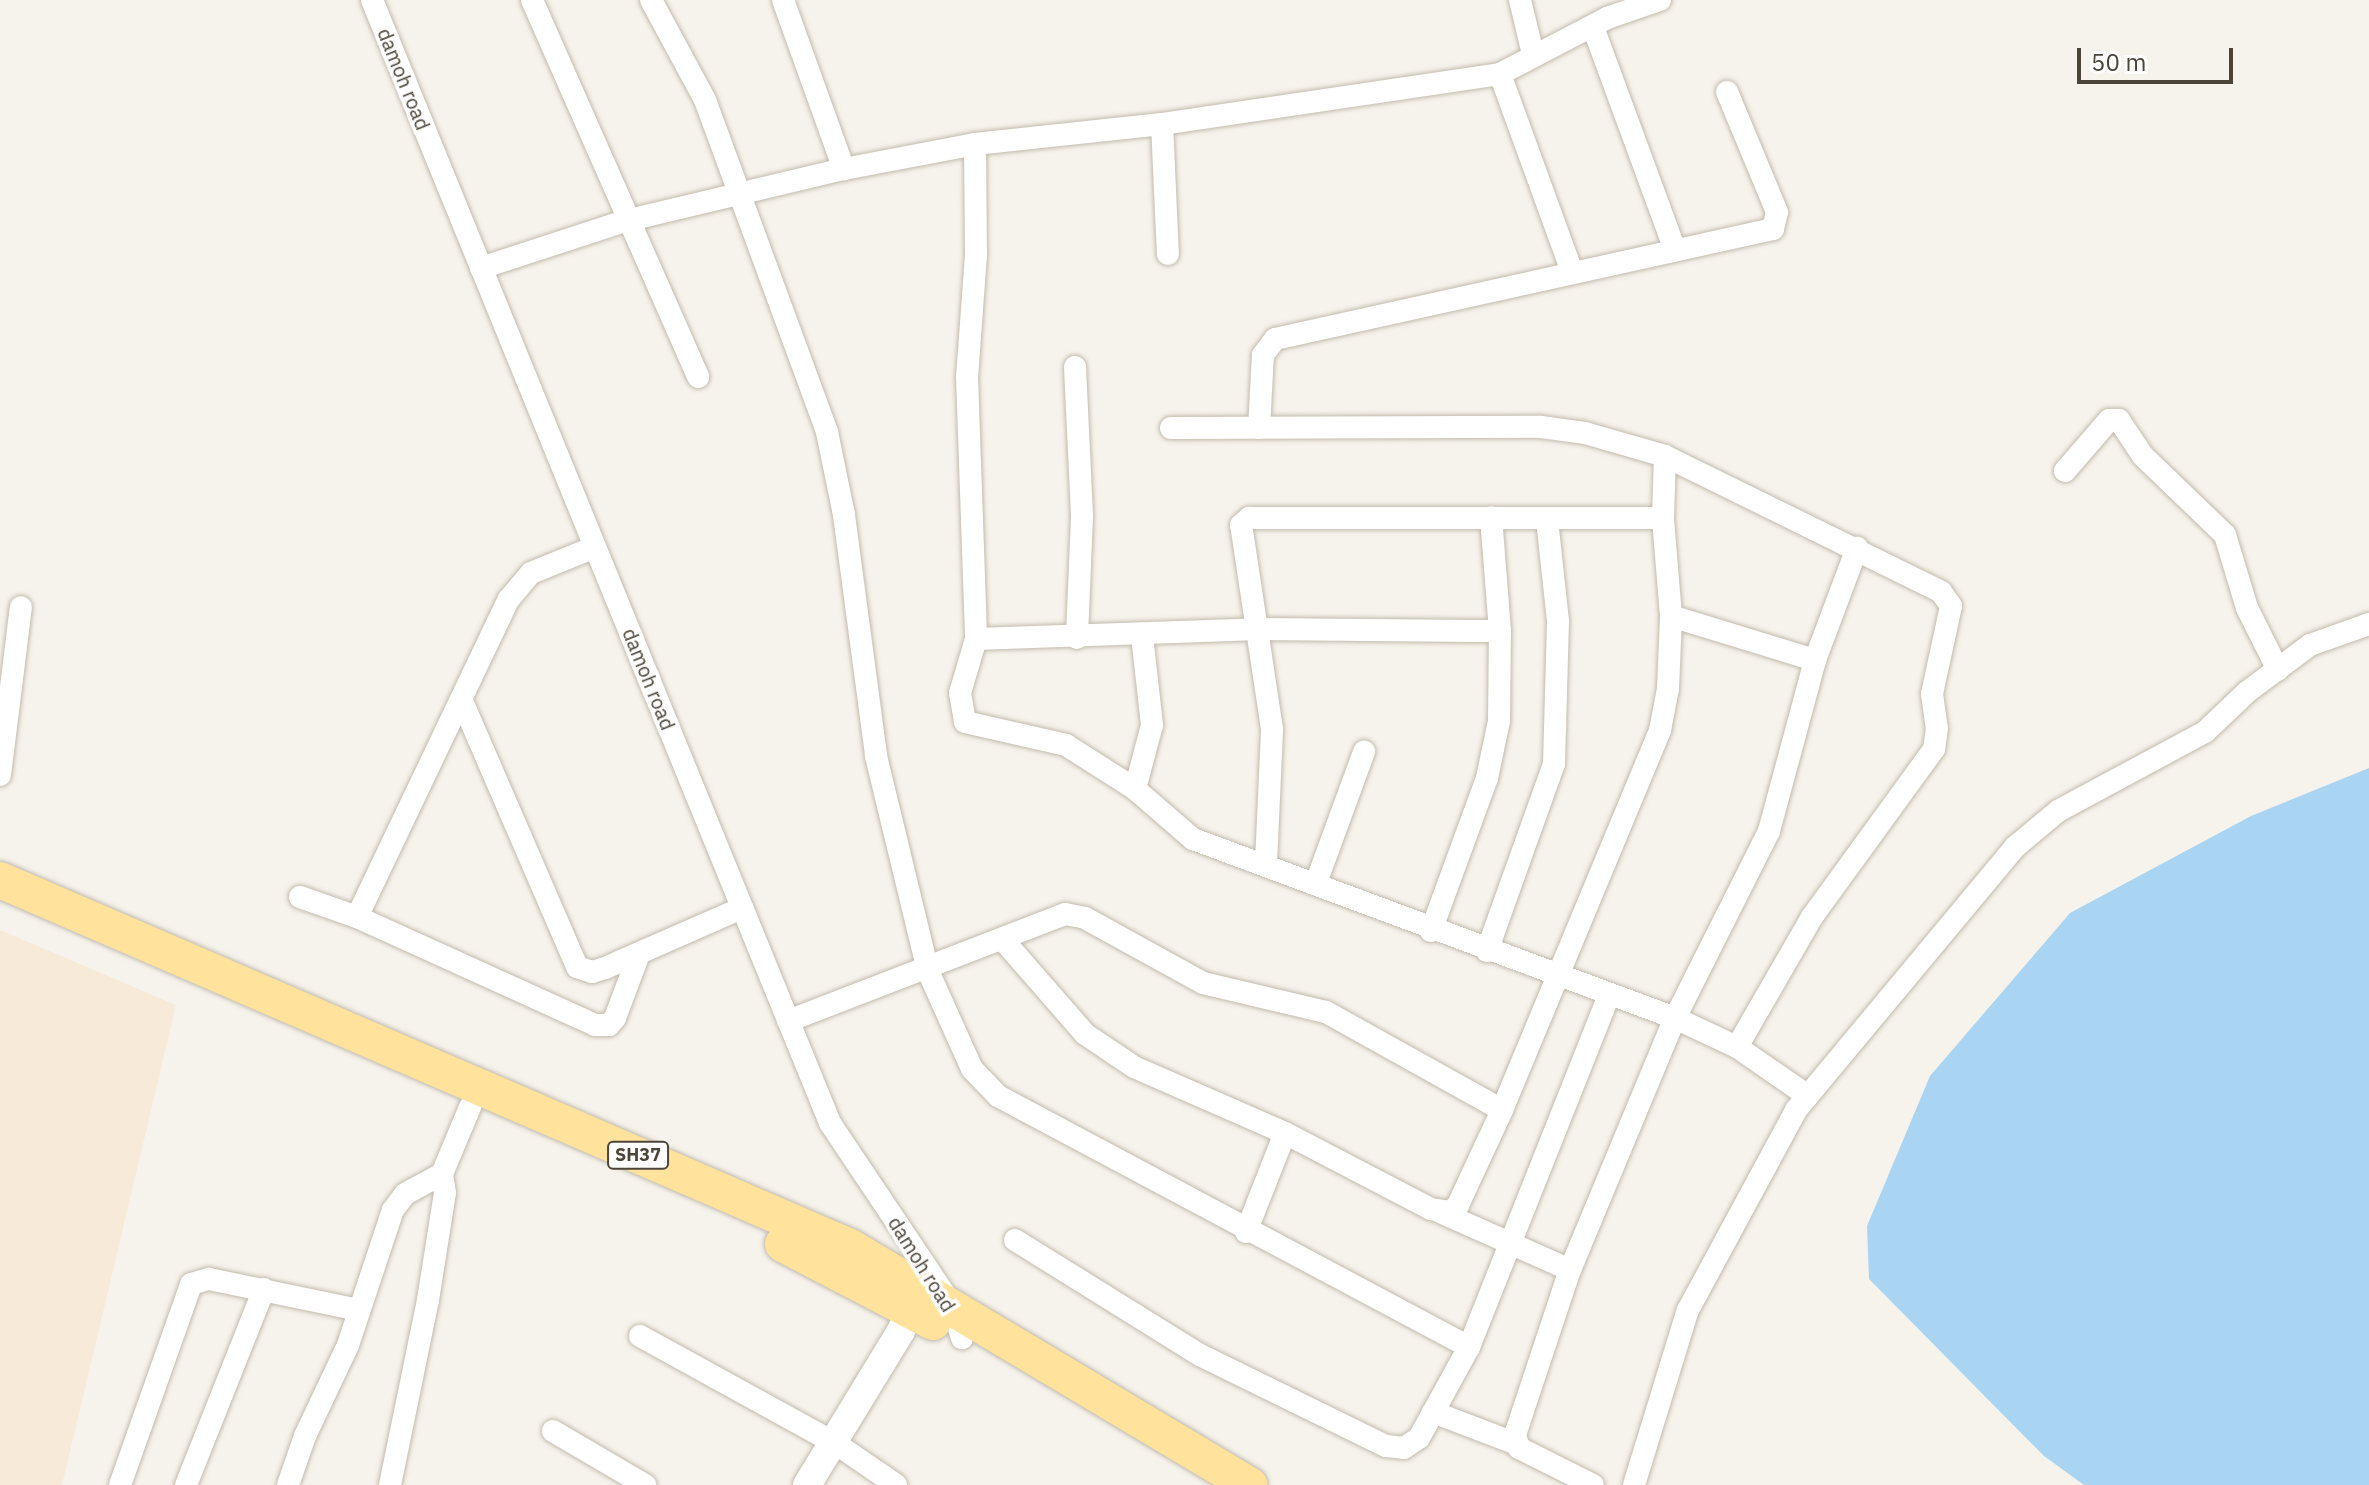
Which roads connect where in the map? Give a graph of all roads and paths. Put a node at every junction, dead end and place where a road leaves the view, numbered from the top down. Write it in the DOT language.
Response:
graph roads {
  1 [pos="372,0"];
  2 [pos="532,0"];
  3 [pos="651,0"];
  4 [pos="783,0"];
  5 [pos="1520,0"];
  6 [pos="1660,0"];
  7 [pos="1601,15"];
  8 [pos="1533,54"];
  9 [pos="1500,74"];
  10 [pos="1727,92"];
  11 [pos="1162,124"];
  12 [pos="975,144"];
  13 [pos="844,169"];
  14 [pos="742,193"];
  15 [pos="625,221"];
  16 [pos="1675,250"];
  17 [pos="1168,254"];
  18 [pos="481,268"];
  19 [pos="1572,272"];
  20 [pos="1075,367"];
  21 [pos="698,377"];
  22 [pos="1171,428"];
  23 [pos="1259,428"];
  24 [pos="1665,456"];
  25 [pos="2065,471"];
  26 [pos="1491,517"];
  27 [pos="1663,518"];
  28 [pos="1547,519"];
  29 [pos="595,547"];
  30 [pos="1857,548"];
  31 [pos="21,607"];
  32 [pos="1671,616"];
  33 [pos="2369,624"];
  34 [pos="1259,629"];
  35 [pos="1500,631"];
  36 [pos="1142,636"];
  37 [pos="1077,638"];
  38 [pos="976,639"];
  39 [pos="1815,660"];
  40 [pos="2278,670"];
  41 [pos="462,701"];
  42 [pos="1364,752"];
  43 [pos="0,775"];
  44 [pos="1135,789"];
  45 [pos="1266,863"];
  46 [pos="0,880"];
  47 [pos="1316,883"];
  48 [pos="300,897"];
  49 [pos="0,903"];
  50 [pos="742,908"];
  51 [pos="357,917"];
  52 [pos="1431,931"];
  53 [pos="1004,941"];
  54 [pos="1487,951"];
  55 [pos="639,954"];
  56 [pos="928,971"];
  57 [pos="1557,976"];
  58 [pos="1609,995"];
  59 [pos="1675,1018"];
  60 [pos="788,1021"];
  61 [pos="1737,1047"];
  62 [pos="1808,1096"];
  63 [pos="470,1107"];
  64 [pos="1502,1110"];
  65 [pos="1285,1133"];
  66 [pos="442,1174"];
  67 [pos="1440,1212"];
  68 [pos="1246,1232"];
  69 [pos="1015,1240"];
  70 [pos="1510,1244"];
  71 [pos="1570,1270"];
  72 [pos="264,1289"];
  73 [pos="916,1298"];
  74 [pos="951,1304"];
  75 [pos="359,1310"];
  76 [pos="640,1336"];
  77 [pos="962,1338"];
  78 [pos="1469,1347"];
  79 [pos="1433,1412"];
  80 [pos="553,1431"];
  81 [pos="835,1443"];
  82 [pos="1514,1443"];
  83 [pos="120,1485"];
  84 [pos="186,1485"];
  85 [pos="288,1485"];
  86 [pos="390,1485"];
  87 [pos="645,1485"];
  88 [pos="807,1485"];
  89 [pos="896,1485"];
  90 [pos="1205,1485"];
  91 [pos="1249,1485"];
  92 [pos="1593,1485"];
  93 [pos="1634,1485"];
  1 -- 18 [label="street, damoh road"];
  2 -- 15 [label="street"];
  3 -- 14 [label="street"];
  4 -- 13 [label="street"];
  5 -- 8 [label="street"];
  6 -- 7 [label="street"];
  7 -- 8 [label="street"];
  7 -- 16 [label="street"];
  8 -- 9 [label="street"];
  9 -- 11 [label="street"];
  9 -- 19 [label="street"];
  10 -- 16 [label="street"];
  11 -- 12 [label="street"];
  11 -- 17 [label="street"];
  12 -- 13 [label="street"];
  12 -- 38 [label="street"];
  13 -- 14 [label="street"];
  14 -- 15 [label="street"];
  14 -- 56 [label="street"];
  15 -- 18 [label="street"];
  15 -- 21 [label="street"];
  16 -- 19 [label="street"];
  18 -- 29 [label="street, damoh road"];
  19 -- 23 [label="street"];
  20 -- 37 [label="street"];
  22 -- 23 [label="street"];
  23 -- 24 [label="street"];
  24 -- 27 [label="street"];
  24 -- 30 [label="street"];
  25 -- 40 [label="street"];
  26 -- 28 [label="street"];
  26 -- 34 [label="street"];
  26 -- 35 [label="street"];
  27 -- 28 [label="street"];
  27 -- 32 [label="street"];
  28 -- 54 [label="street"];
  29 -- 41 [label="street"];
  29 -- 50 [label="street, damoh road"];
  30 -- 39 [label="street"];
  30 -- 61 [label="street"];
  31 -- 43 [label="street"];
  32 -- 39 [label="street"];
  32 -- 57 [label="street"];
  33 -- 40 [label="street"];
  34 -- 35 [label="street"];
  34 -- 36 [label="street"];
  34 -- 45 [label="street"];
  35 -- 52 [label="street"];
  36 -- 37 [label="street"];
  36 -- 44 [label="street"];
  37 -- 38 [label="street"];
  38 -- 44 [label="street"];
  39 -- 59 [label="street"];
  40 -- 62 [label="street"];
  41 -- 51 [label="street"];
  41 -- 55 [label="street"];
  42 -- 47 [label="street"];
  44 -- 45 [label="street"];
  45 -- 47 [label="street"];
  46 -- 73 [label="main road, SH37"];
  47 -- 52 [label="street"];
  48 -- 51 [label="street"];
  49 -- 63 [label="main road, SH37"];
  50 -- 55 [label="street"];
  50 -- 60 [label="street, damoh road"];
  51 -- 55 [label="street"];
  52 -- 54 [label="street"];
  53 -- 56 [label="street"];
  53 -- 64 [label="street"];
  53 -- 65 [label="street"];
  54 -- 57 [label="street"];
  56 -- 60 [label="street"];
  56 -- 68 [label="street"];
  57 -- 58 [label="street"];
  57 -- 64 [label="street"];
  58 -- 59 [label="street"];
  58 -- 70 [label="street"];
  59 -- 61 [label="street"];
  59 -- 71 [label="street"];
  60 -- 74 [label="street, damoh road"];
  61 -- 62 [label="street"];
  62 -- 93 [label="street"];
  63 -- 66 [label="street"];
  63 -- 73 [label="main road, SH37"];
  64 -- 67 [label="street"];
  65 -- 67 [label="street"];
  65 -- 68 [label="street"];
  66 -- 75 [label="street"];
  66 -- 86 [label="street"];
  67 -- 70 [label="street"];
  68 -- 78 [label="street"];
  69 -- 79 [label="street"];
  70 -- 71 [label="street"];
  70 -- 78 [label="street"];
  71 -- 82 [label="street"];
  72 -- 75 [label="street"];
  72 -- 83 [label="street"];
  72 -- 84 [label="street"];
  73 -- 74 [label="main road, SH37"];
  73 -- 77 [label="main road, SH37"];
  73 -- 81 [label="street"];
  74 -- 77 [label="street, damoh road"];
  74 -- 91 [label="main road, SH37"];
  75 -- 85 [label="street"];
  76 -- 81 [label="street"];
  77 -- 90 [label="main road, SH37"];
  78 -- 79 [label="street"];
  79 -- 82 [label="street"];
  80 -- 87 [label="street"];
  81 -- 88 [label="street"];
  81 -- 89 [label="street"];
  82 -- 92 [label="street"];
}
